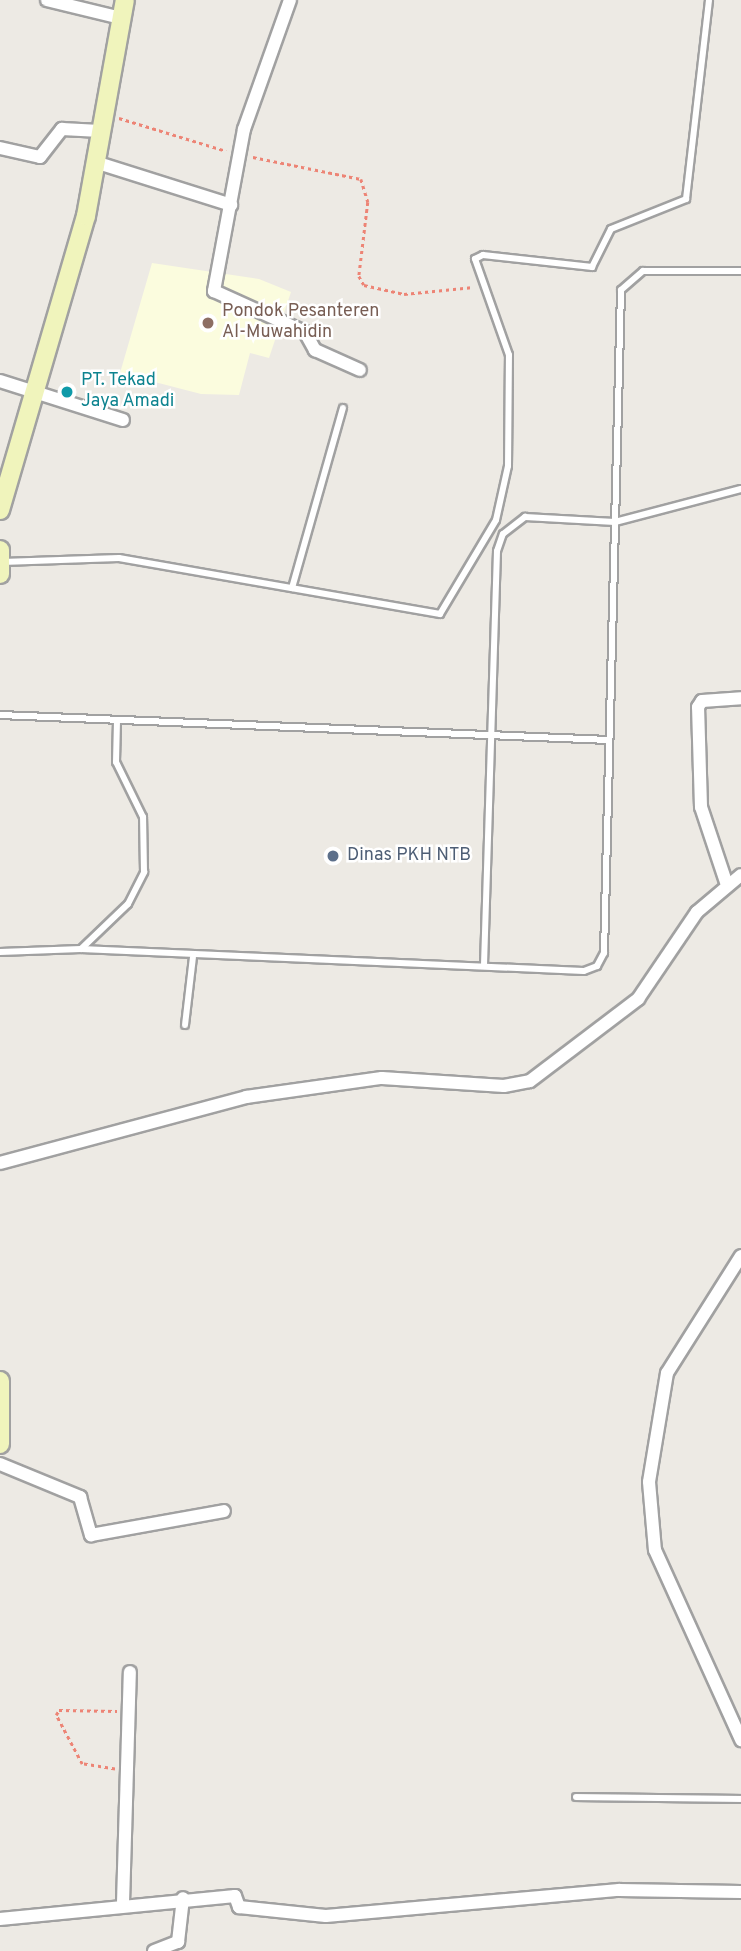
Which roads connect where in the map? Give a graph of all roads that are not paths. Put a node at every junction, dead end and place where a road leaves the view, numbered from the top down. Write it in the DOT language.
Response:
graph roads {
  1 [pos="47,0"];
  2 [pos="125,0"];
  3 [pos="290,0"];
  4 [pos="709,0"];
  5 [pos="121,18"];
  6 [pos="100,131"];
  7 [pos="0,148"];
  8 [pos="95,162"];
  9 [pos="232,205"];
  10 [pos="741,271"];
  11 [pos="360,370"];
  12 [pos="0,382"];
  13 [pos="30,393"];
  14 [pos="343,408"];
  15 [pos="123,420"];
  16 [pos="741,489"];
  17 [pos="0,510"];
  18 [pos="615,522"];
  19 [pos="0,550"];
  20 [pos="0,562"];
  21 [pos="0,574"];
  22 [pos="292,588"];
  23 [pos="741,698"];
  24 [pos="0,715"];
  25 [pos="117,722"];
  26 [pos="491,738"];
  27 [pos="608,740"];
  28 [pos="741,876"];
  29 [pos="726,882"];
  30 [pos="81,949"];
  31 [pos="0,952"];
  32 [pos="192,957"];
  33 [pos="484,965"];
  34 [pos="185,1025"];
  35 [pos="0,1163"];
  36 [pos="741,1256"];
  37 [pos="0,1381"];
  38 [pos="0,1444"];
  39 [pos="0,1464"];
  40 [pos="224,1511"];
  41 [pos="130,1672"];
  42 [pos="741,1740"];
  43 [pos="576,1797"];
  44 [pos="741,1799"];
  45 [pos="741,1892"];
  46 [pos="183,1898"];
  47 [pos="123,1903"];
  48 [pos="0,1919"];
  49 [pos="154,1951"];
  1 -- 5 [label="street"];
  2 -- 5 [label="main road"];
  3 -- 9 [label="street"];
  4 -- 22 [label="lane"];
  5 -- 6 [label="main road"];
  6 -- 7 [label="street"];
  6 -- 8 [label="main road"];
  8 -- 9 [label="street"];
  8 -- 13 [label="main road"];
  9 -- 11 [label="street"];
  10 -- 18 [label="lane"];
  12 -- 13 [label="street"];
  13 -- 15 [label="street"];
  13 -- 17 [label="main road"];
  14 -- 22 [label="lane"];
  16 -- 18 [label="lane"];
  18 -- 26 [label="lane"];
  18 -- 27 [label="lane"];
  19 -- 20 [label="main road"];
  20 -- 21 [label="main road"];
  20 -- 22 [label="lane"];
  23 -- 29 [label="street"];
  24 -- 25 [label="lane"];
  25 -- 26 [label="lane"];
  25 -- 30 [label="lane"];
  26 -- 27 [label="lane"];
  26 -- 33 [label="lane"];
  27 -- 33 [label="lane"];
  28 -- 29 [label="street"];
  29 -- 35 [label="street"];
  30 -- 31 [label="lane"];
  30 -- 32 [label="lane"];
  32 -- 33 [label="lane"];
  32 -- 34 [label="lane"];
  36 -- 42 [label="street"];
  37 -- 38 [label="main road"];
  39 -- 40 [label="street"];
  41 -- 47 [label="street"];
  43 -- 44 [label="lane"];
  45 -- 46 [label="street"];
  46 -- 47 [label="street"];
  46 -- 49 [label="street"];
  47 -- 48 [label="street"];
}
